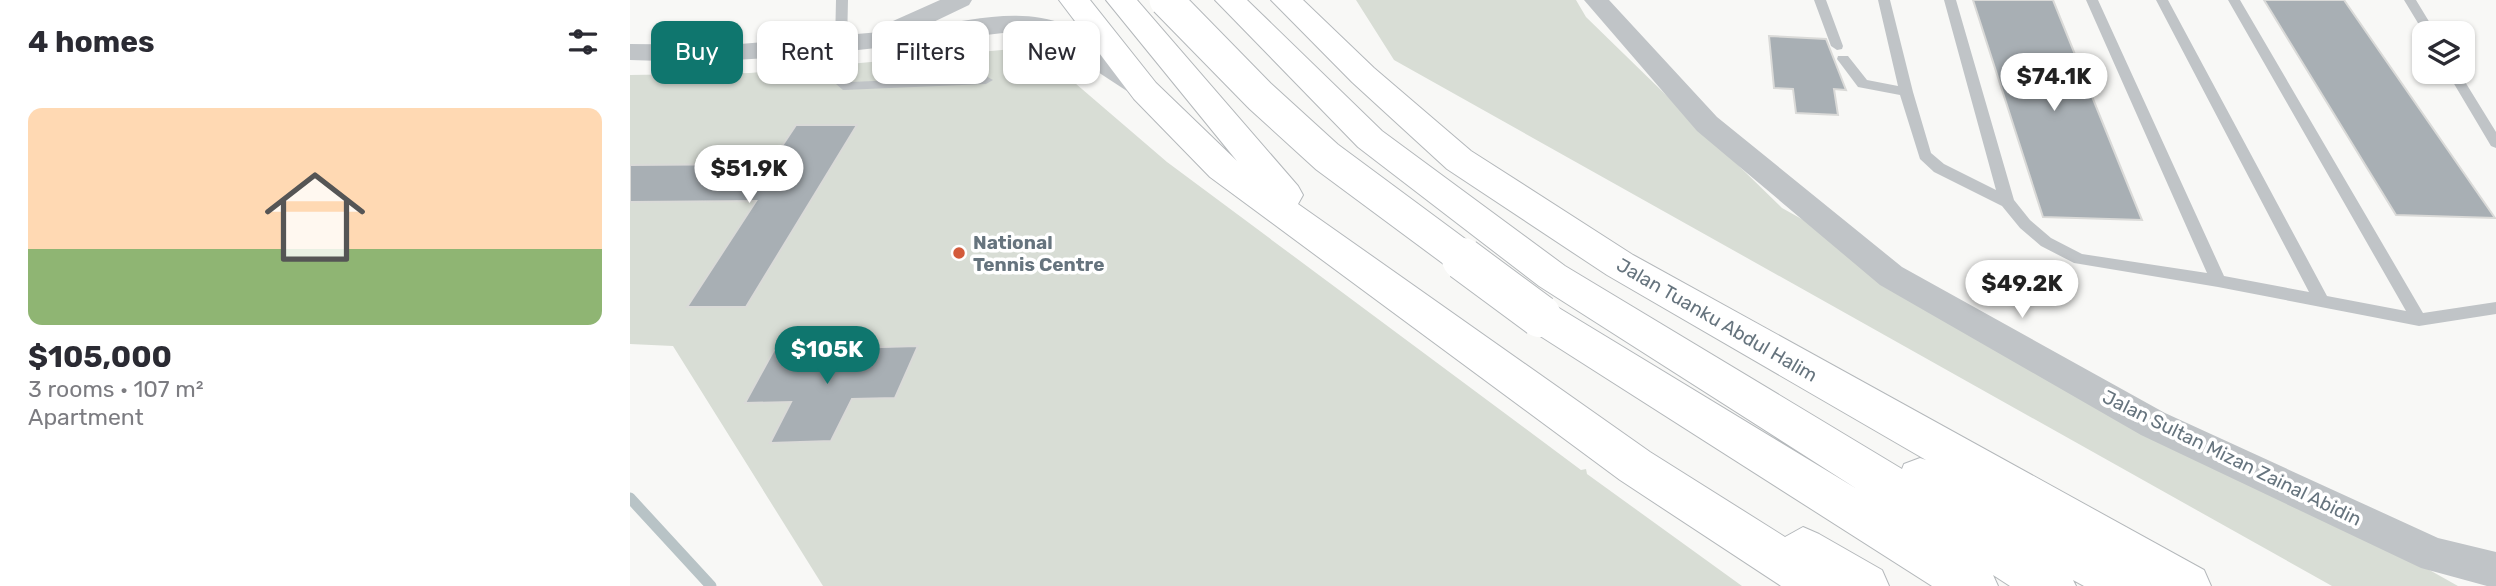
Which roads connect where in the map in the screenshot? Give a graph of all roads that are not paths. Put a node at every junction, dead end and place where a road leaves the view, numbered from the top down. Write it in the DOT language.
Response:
graph roads {
  1 [pos="842,0"];
  2 [pos="960,0"];
  3 [pos="1074,0"];
  4 [pos="1121,0"];
  5 [pos="1166,0"];
  6 [pos="1213,0"];
  7 [pos="1230,0"];
  8 [pos="1265,0"];
  9 [pos="1596,0"];
  10 [pos="1820,0"];
  11 [pos="1884,0"];
  12 [pos="1950,0"];
  13 [pos="2092,0"];
  14 [pos="2162,0"];
  15 [pos="2234,0"];
  16 [pos="2410,0"];
  17 [pos="1301,6"];
  18 [pos="842,21"];
  19 [pos="913,21"];
  20 [pos="2423,21"];
  21 [pos="989,26"];
  22 [pos="872,39"];
  23 [pos="858,41"];
  24 [pos="1837,46"];
  25 [pos="757,51"];
  26 [pos="630,52"];
  27 [pos="1843,59"];
  28 [pos="1183,74"];
  29 [pos="844,84"];
  30 [pos="907,84"];
  31 [pos="2460,84"];
  32 [pos="1145,91"];
  33 [pos="1906,93"];
  34 [pos="2496,143"];
  35 [pos="2007,202"];
  36 [pos="1324,242"];
  37 [pos="2218,281"];
  38 [pos="2321,300"];
  39 [pos="2496,308"];
  40 [pos="2419,320"];
  41 [pos="1662,346"];
  42 [pos="1635,466"];
  43 [pos="2496,570"];
  44 [pos="1822,586"];
  45 [pos="1865,586"];
  46 [pos="1974,586"];
  47 [pos="2052,586"];
  48 [pos="2132,586"];
  49 [pos="2187,586"];
  1 -- 18 [label="lane"];
  2 -- 19 [label="street"];
  3 -- 32 [label="main road"];
  4 -- 28 [label="main road"];
  5 -- 46 [label="main road, bridge"];
  6 -- 28 [label="main road"];
  7 -- 41 [label="main road"];
  8 -- 17 [label="main road, Jalan Tuanku Abdul Halim"];
  9 -- 43 [label="street, Jalan Sultan Mizan Zainal Abidin"];
  10 -- 24 [label="lane"];
  11 -- 33 [label="lane"];
  12 -- 35 [label="lane"];
  13 -- 37 [label="lane"];
  14 -- 38 [label="lane"];
  15 -- 40 [label="lane"];
  16 -- 20 [label="lane"];
  17 -- 49 [label="main road, Jalan Tuanku Abdul Halim"];
  21 -- 32 [label="street"];
  22 -- 23 [label="street"];
  25 -- 26 [label="street"];
  27 -- 33 [label="lane"];
  28 -- 36 [label="main road"];
  29 -- 30 [label="lane"];
  31 -- 34 [label="lane"];
  32 -- 36 [label="main road"];
  33 -- 35 [label="lane"];
  35 -- 37 [label="lane"];
  36 -- 42 [label="main road"];
  37 -- 38 [label="lane"];
  38 -- 40 [label="lane"];
  39 -- 40 [label="lane"];
  41 -- 47 [label="main road"];
  41 -- 48 [label="main road"];
  42 -- 44 [label="main road"];
  42 -- 45 [label="main road"];
}
